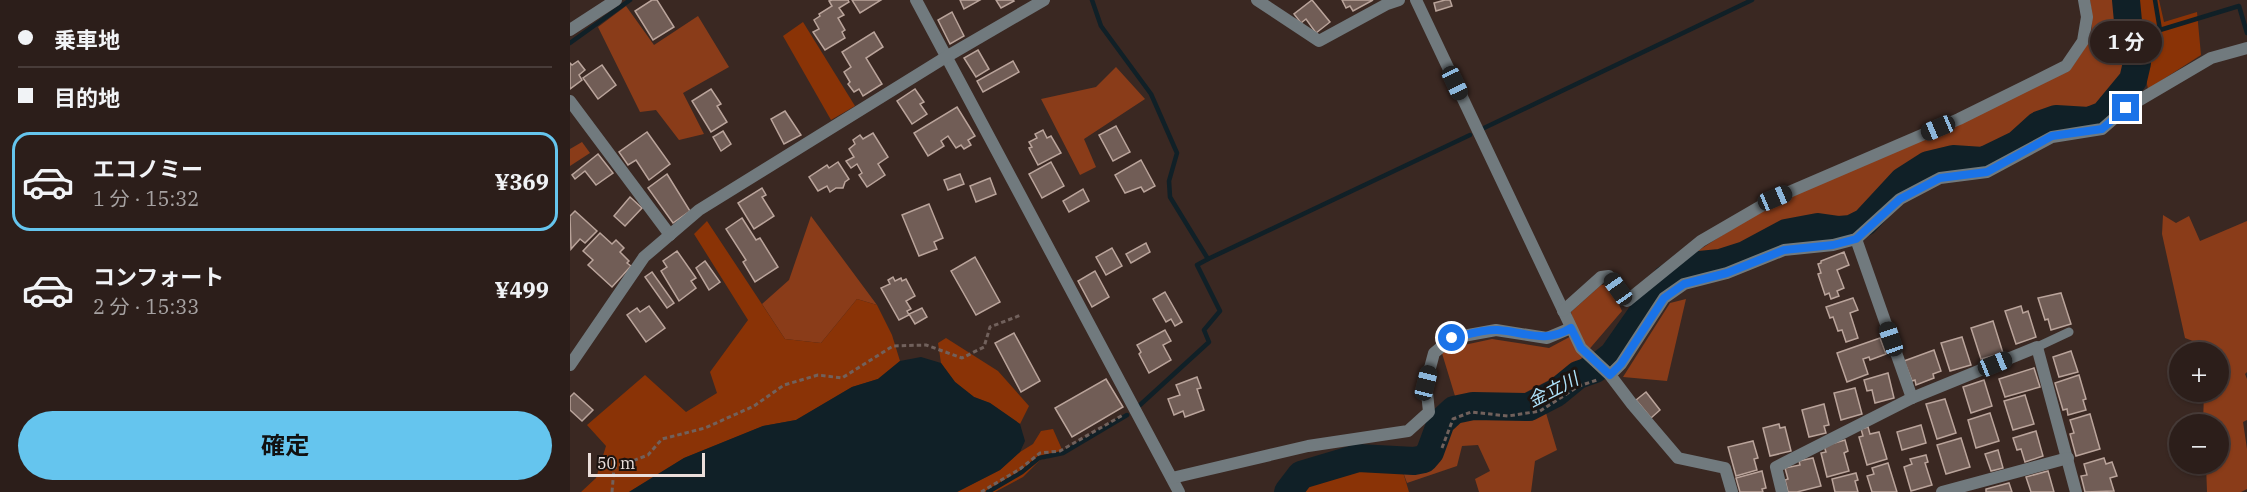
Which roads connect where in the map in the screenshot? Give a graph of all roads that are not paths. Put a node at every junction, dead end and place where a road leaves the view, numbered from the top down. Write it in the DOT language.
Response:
graph roads {
  1 [pos="616,0"];
  2 [pos="916,0"];
  3 [pos="1044,0"];
  4 [pos="1257,0"];
  5 [pos="1399,0"];
  6 [pos="1416,0"];
  7 [pos="2084,0"];
  8 [pos="570,30"];
  9 [pos="2247,48"];
  10 [pos="946,57"];
  11 [pos="570,100"];
  12 [pos="670,235"];
  13 [pos="1856,239"];
  14 [pos="1563,311"];
  15 [pos="1571,328"];
  16 [pos="2069,332"];
  17 [pos="2037,347"];
  18 [pos="570,366"];
  19 [pos="1610,375"];
  20 [pos="1912,398"];
  21 [pos="2068,458"];
  22 [pos="1172,478"];
  23 [pos="1179,491"];
  24 [pos="1732,492"];
  25 [pos="1782,492"];
  26 [pos="1942,492"];
  27 [pos="2076,492"];
  1 -- 8 [label="street"];
  2 -- 10 [label="street"];
  3 -- 10 [label="street"];
  4 -- 5 [label="street"];
  6 -- 14 [label="street"];
  7 -- 14 [label="street"];
  9 -- 13 [label="street"];
  10 -- 12 [label="street"];
  10 -- 22 [label="street"];
  11 -- 12 [label="street"];
  12 -- 18 [label="street"];
  13 -- 19 [label="street"];
  13 -- 20 [label="street"];
  14 -- 15 [label="street"];
  15 -- 19 [label="street"];
  15 -- 22 [label="street"];
  16 -- 17 [label="lane"];
  17 -- 20 [label="street"];
  17 -- 21 [label="street"];
  19 -- 24 [label="street"];
  20 -- 25 [label="street"];
  21 -- 26 [label="street"];
  21 -- 27 [label="street"];
  22 -- 23 [label="street"];
}
